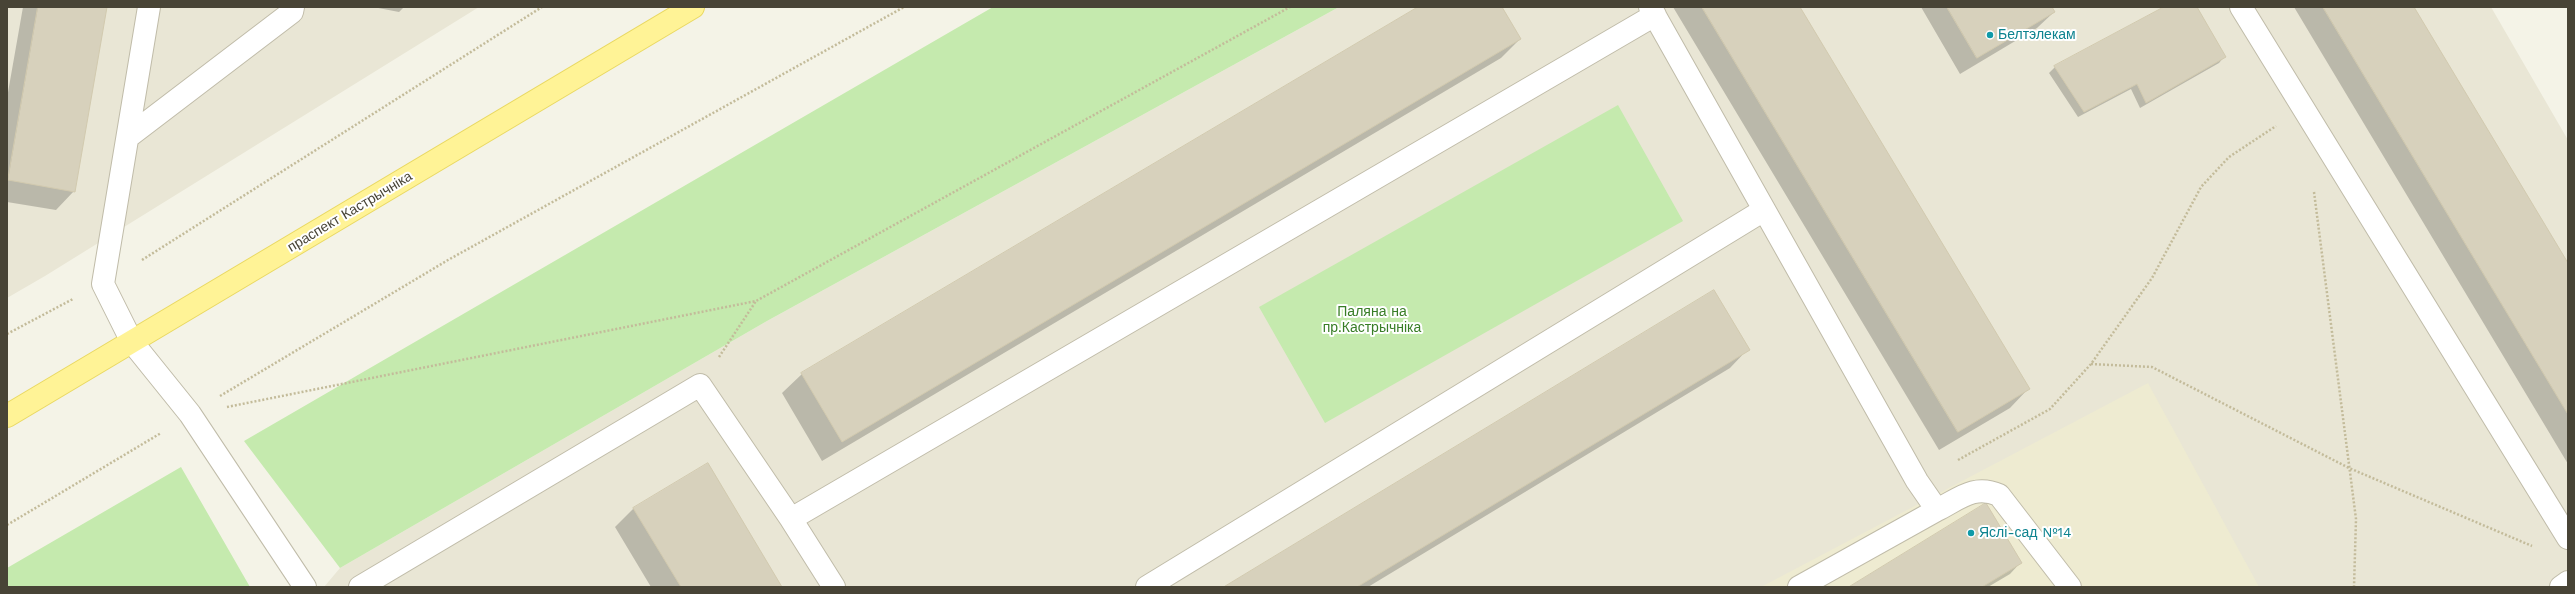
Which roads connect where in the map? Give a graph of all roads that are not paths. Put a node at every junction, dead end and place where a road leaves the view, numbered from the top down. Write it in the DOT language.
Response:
graph roads {
  1 [pos="150,7"];
  2 [pos="293,7"];
  3 [pos="693,7"];
  4 [pos="2241,7"];
  5 [pos="1652,11"];
  6 [pos="128,137"];
  7 [pos="1764,210"];
  8 [pos="132,342"];
  9 [pos="7,416"];
  10 [pos="1937,510"];
  11 [pos="791,520"];
  12 [pos="2568,538"];
  13 [pos="2568,582"];
  14 [pos="305,587"];
  15 [pos="360,587"];
  16 [pos="834,587"];
  17 [pos="1147,587"];
  18 [pos="1799,587"];
  19 [pos="2070,587"];
  20 [pos="2561,587"];
  1 -- 6 [label="lane"];
  2 -- 6 [label="lane"];
  3 -- 8 [label="main road, праспект Кастрычніка"];
  4 -- 12 [label="lane"];
  5 -- 7 [label="lane"];
  5 -- 11 [label="lane"];
  6 -- 8 [label="lane"];
  7 -- 10 [label="lane"];
  7 -- 17 [label="lane"];
  8 -- 9 [label="main road, праспект Кастрычніка"];
  8 -- 14 [label="lane"];
  10 -- 18 [label="lane"];
  10 -- 19 [label="lane"];
  11 -- 15 [label="lane"];
  11 -- 16 [label="lane"];
  13 -- 20 [label="lane"];
}
